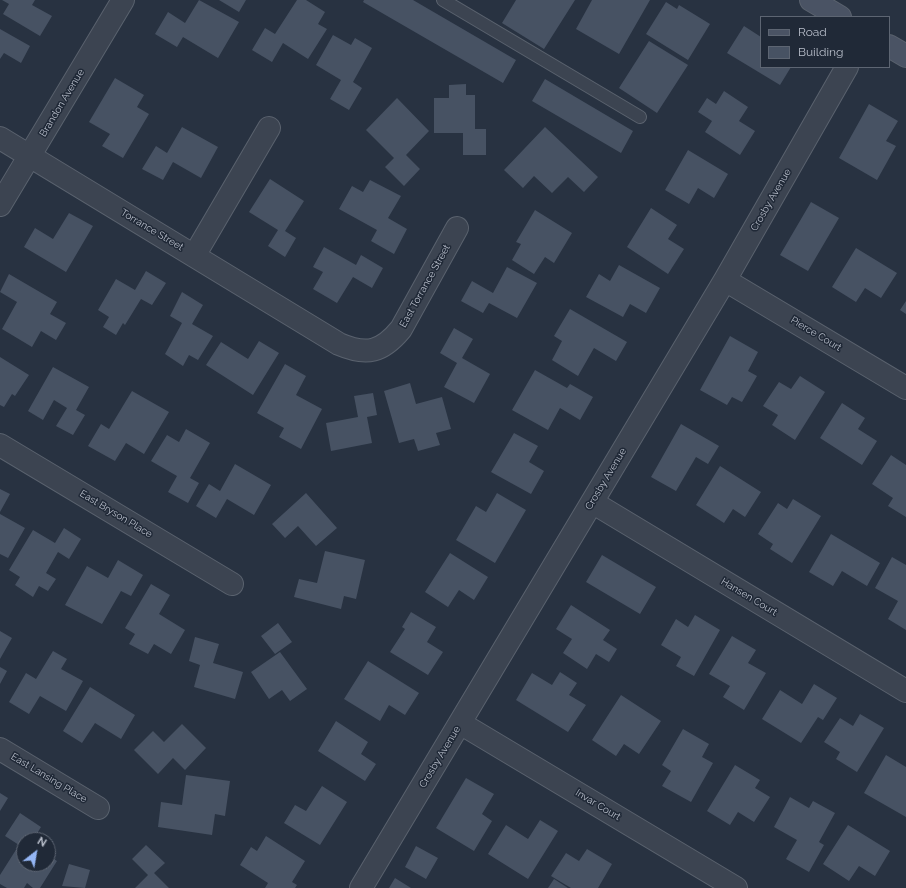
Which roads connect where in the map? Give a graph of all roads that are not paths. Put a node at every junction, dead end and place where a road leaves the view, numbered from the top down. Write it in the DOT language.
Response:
graph roads {
  1 [pos="123,0"];
  2 [pos="444,0"];
  3 [pos="812,0"];
  4 [pos="838,16"];
  5 [pos="890,47"];
  6 [pos="906,56"];
  7 [pos="846,68"];
  8 [pos="640,117"];
  9 [pos="269,128"];
  10 [pos="0,138"];
  11 [pos="30,156"];
  12 [pos="0,205"];
  13 [pos="457,228"];
  14 [pos="194,256"];
  15 [pos="725,280"];
  16 [pos="304,323"];
  17 [pos="906,388"];
  18 [pos="0,445"];
  19 [pos="592,502"];
  20 [pos="232,584"];
  21 [pos="906,691"];
  22 [pos="460,722"];
  23 [pos="0,749"];
  24 [pos="98,808"];
  25 [pos="361,888"];
  26 [pos="736,888"];
  1 -- 11 [label="street, Brandon Avenue"];
  2 -- 8 [label="lane"];
  3 -- 4 [label="main road"];
  5 -- 6 [label="main road"];
  7 -- 15 [label="street, Crosby Avenue"];
  9 -- 14 [label="street"];
  10 -- 11 [label="street, Torrance Street"];
  11 -- 12 [label="street, Brandon Avenue"];
  11 -- 14 [label="street, Torrance Street"];
  13 -- 16 [label="street, East Torrance Street"];
  14 -- 16 [label="street, Torrance Street"];
  15 -- 17 [label="street, Pierce Court"];
  15 -- 19 [label="street, Crosby Avenue"];
  18 -- 20 [label="street, East Bryson Place"];
  19 -- 21 [label="street, Hansen Court"];
  19 -- 22 [label="street, Crosby Avenue"];
  22 -- 25 [label="street, Crosby Avenue"];
  22 -- 26 [label="street, Invar Court"];
  23 -- 24 [label="street, East Lansing Place"];
}
